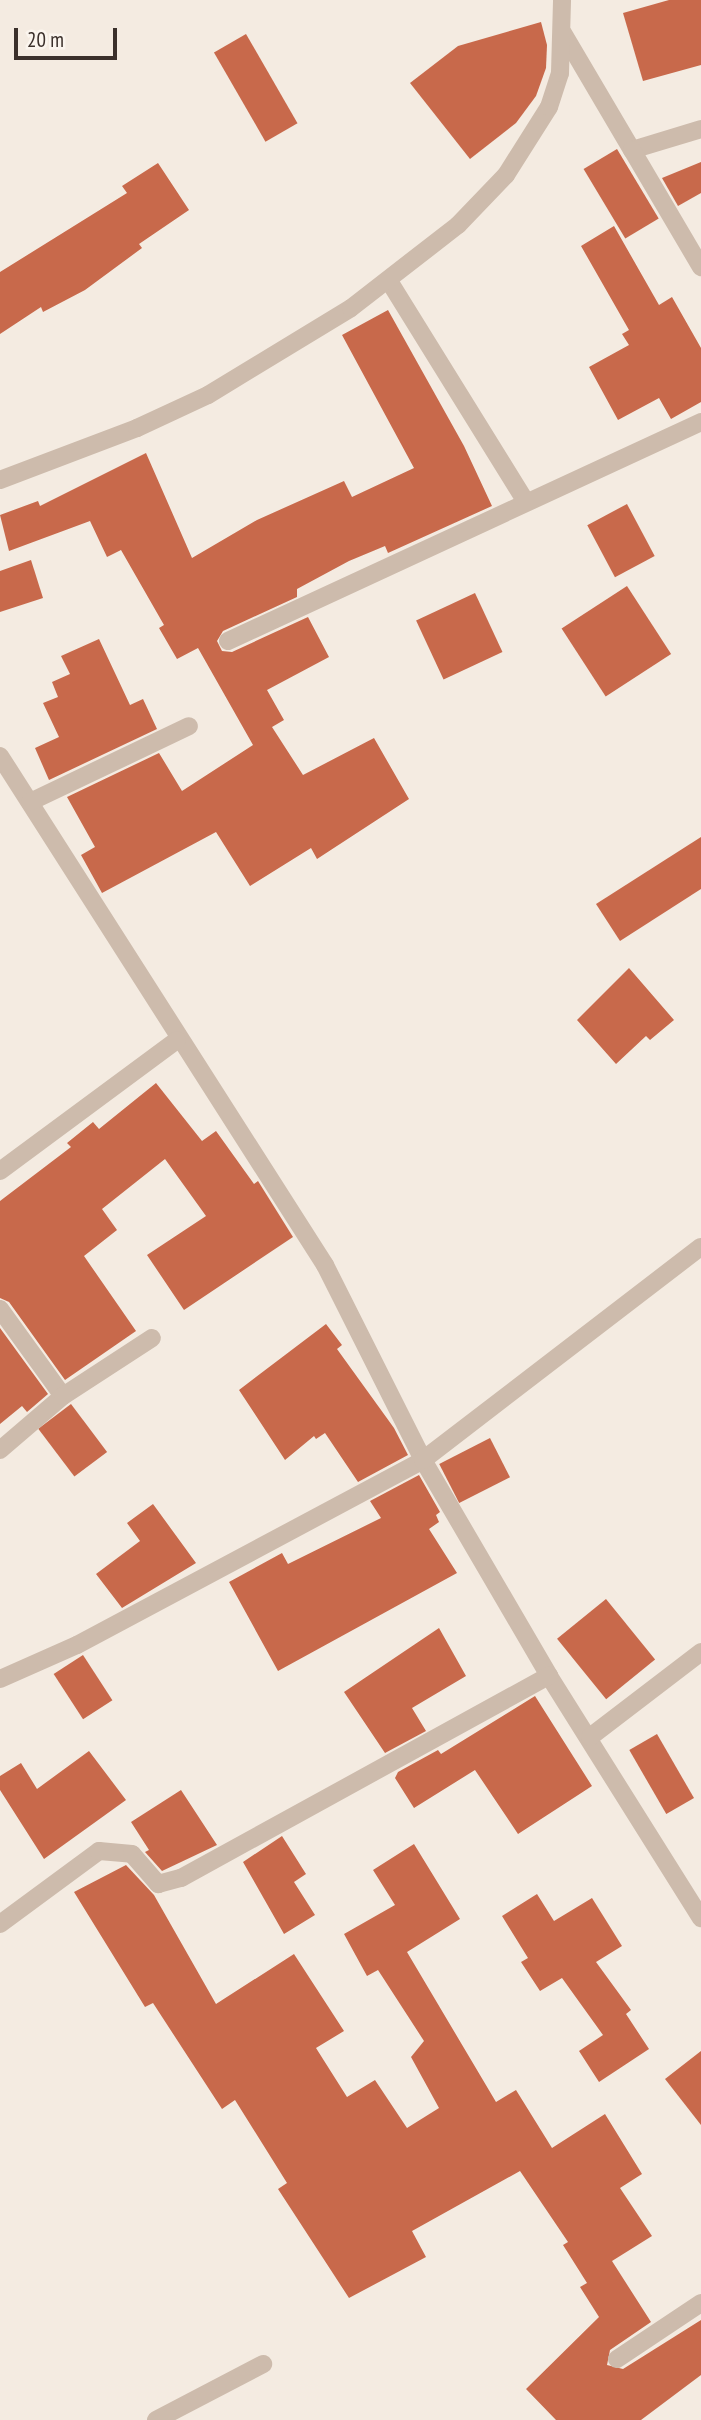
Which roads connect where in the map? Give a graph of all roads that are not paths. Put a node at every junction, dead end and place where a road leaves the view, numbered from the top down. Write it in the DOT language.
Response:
graph roads {
  1 [pos="562,0"];
  2 [pos="563,33"];
  3 [pos="701,129"];
  4 [pos="632,150"];
  5 [pos="701,267"];
  6 [pos="389,281"];
  7 [pos="701,422"];
  8 [pos="0,480"];
  9 [pos="526,502"];
  10 [pos="228,640"];
  11 [pos="189,726"];
  12 [pos="0,756"];
  13 [pos="30,802"];
  14 [pos="177,1040"];
  15 [pos="0,1171"];
  16 [pos="701,1247"];
  17 [pos="0,1309"];
  18 [pos="152,1338"];
  19 [pos="62,1396"];
  20 [pos="0,1450"];
  21 [pos="423,1460"];
  22 [pos="701,1652"];
  23 [pos="549,1676"];
  24 [pos="0,1679"];
  25 [pos="590,1737"];
  26 [pos="701,1918"];
  27 [pos="0,1924"];
  28 [pos="701,2303"];
  29 [pos="617,2359"];
  30 [pos="264,2364"];
  31 [pos="156,2420"];
  1 -- 2 [label="street"];
  2 -- 4 [label="street"];
  2 -- 6 [label="street"];
  3 -- 4 [label="street"];
  4 -- 5 [label="street"];
  6 -- 8 [label="street"];
  6 -- 9 [label="street"];
  7 -- 9 [label="street"];
  9 -- 10 [label="street"];
  11 -- 13 [label="street"];
  12 -- 13 [label="street"];
  13 -- 14 [label="street"];
  14 -- 15 [label="street"];
  14 -- 21 [label="street"];
  16 -- 21 [label="street"];
  17 -- 19 [label="street"];
  18 -- 19 [label="street"];
  19 -- 20 [label="street"];
  21 -- 23 [label="street"];
  21 -- 24 [label="street"];
  22 -- 25 [label="street"];
  23 -- 25 [label="street"];
  23 -- 27 [label="street"];
  25 -- 26 [label="street"];
  28 -- 29 [label="street"];
  30 -- 31 [label="street"];
}
